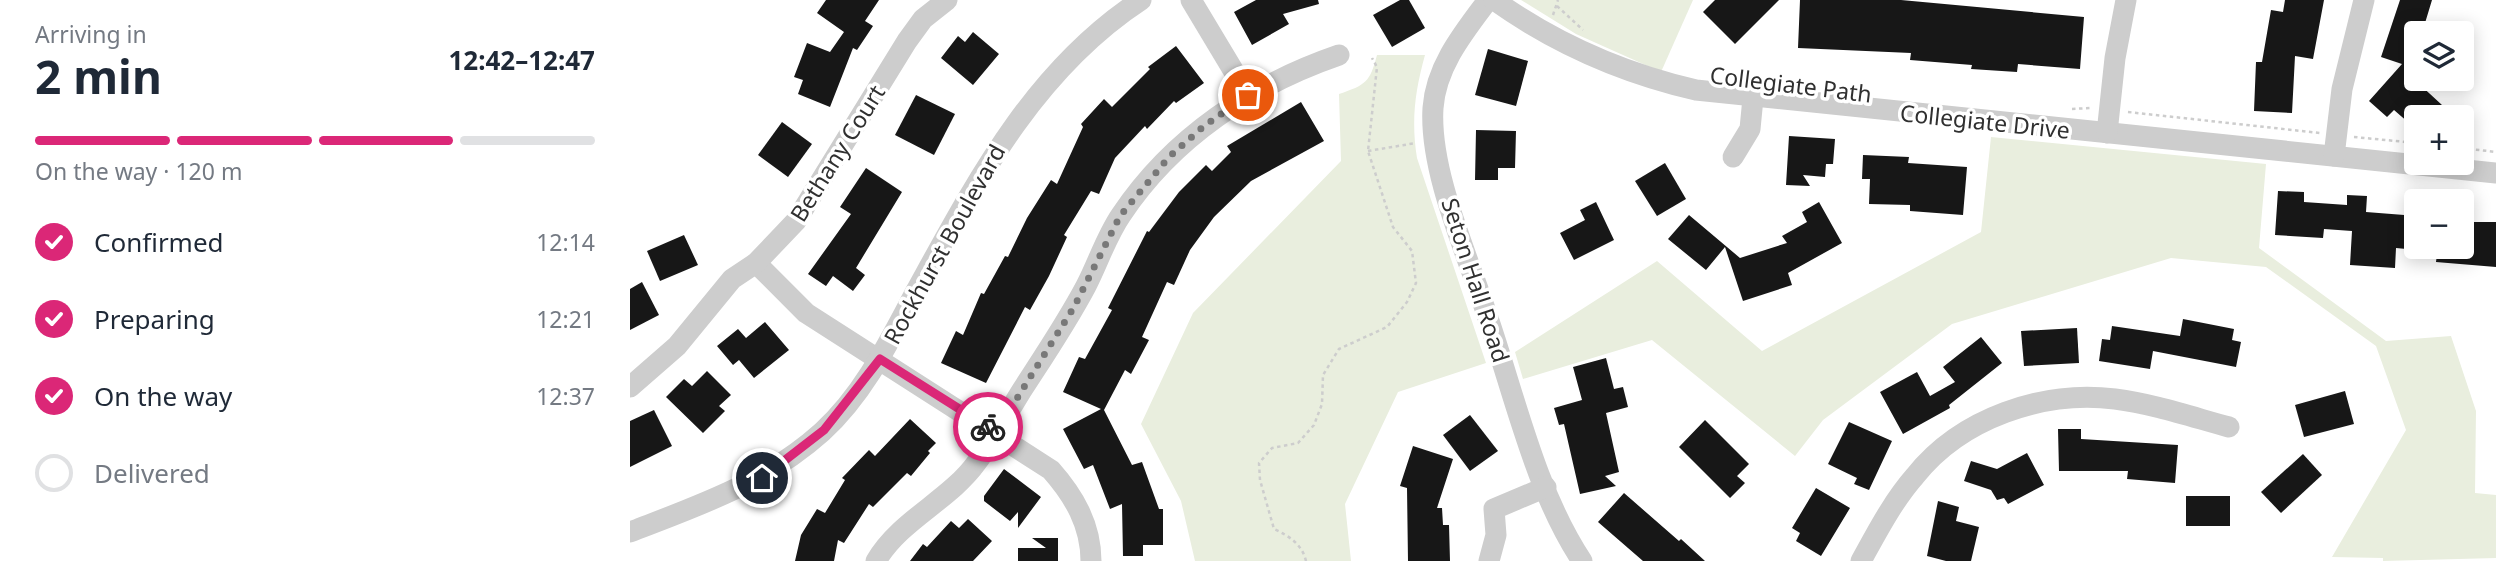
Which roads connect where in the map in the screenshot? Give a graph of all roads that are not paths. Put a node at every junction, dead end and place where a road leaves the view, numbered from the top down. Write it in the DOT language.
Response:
graph roads {
  1 [pos="947,0"];
  2 [pos="1141,0"];
  3 [pos="1191,0"];
  4 [pos="1488,0"];
  5 [pos="1494,0"];
  6 [pos="2126,0"];
  7 [pos="2364,0"];
  8 [pos="1339,55"];
  9 [pos="1248,95"];
  10 [pos="1752,98"];
  11 [pos="2108,133"];
  12 [pos="2334,156"];
  13 [pos="1733,157"];
  14 [pos="2496,173"];
  15 [pos="756,263"];
  16 [pos="880,359"];
  17 [pos="630,387"];
  18 [pos="2229,427"];
  19 [pos="996,432"];
  20 [pos="1546,487"];
  21 [pos="630,532"];
  22 [pos="1871,557"];
  23 [pos="876,561"];
  24 [pos="1091,561"];
  25 [pos="1489,561"];
  26 [pos="1582,561"];
  1 -- 15 [label="street, Bethany Court"];
  2 -- 16 [label="street, Rockhurst Boulevard"];
  3 -- 9 [label="street"];
  4 -- 20 [label="street, Seton Hall Road"];
  5 -- 10 [label="street, Collegiate Drive"];
  6 -- 11 [label="street"];
  7 -- 12 [label="street"];
  8 -- 9 [label="street"];
  9 -- 19 [label="street"];
  10 -- 11 [label="street, Collegiate Drive"];
  10 -- 13 [label="street"];
  11 -- 12 [label="street, Collegiate Drive"];
  12 -- 14 [label="street, Collegiate Drive"];
  15 -- 16 [label="street"];
  15 -- 17 [label="street, Bethany Court"];
  16 -- 19 [label="street"];
  16 -- 21 [label="street, Rockhurst Boulevard"];
  18 -- 22 [label="street"];
  19 -- 23 [label="street"];
  19 -- 24 [label="street"];
  20 -- 25 [label="street"];
  20 -- 26 [label="street, Seton Hall Road"];
}
